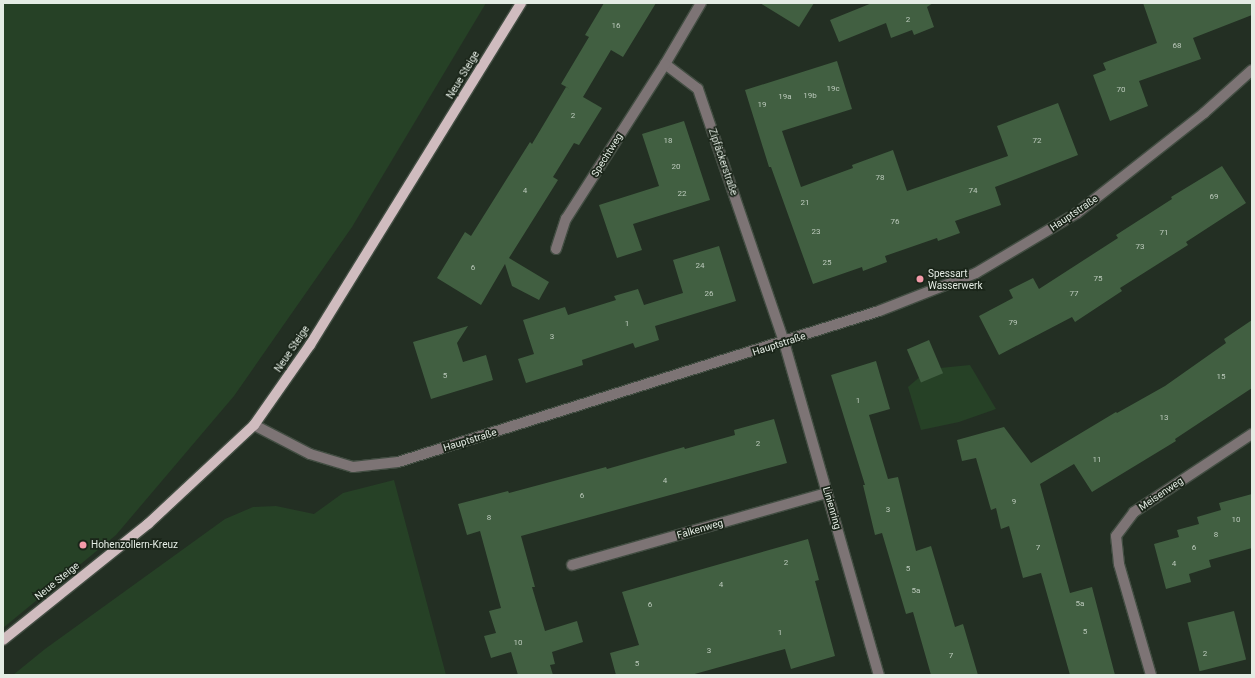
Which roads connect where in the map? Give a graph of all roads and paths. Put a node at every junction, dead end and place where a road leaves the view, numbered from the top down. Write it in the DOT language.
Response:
graph roads {
  1 [pos="521,3"];
  2 [pos="700,3"];
  3 [pos="664,64"];
  4 [pos="1252,70"];
  5 [pos="556,249"];
  6 [pos="784,342"];
  7 [pos="254,425"];
  8 [pos="1252,434"];
  9 [pos="827,493"];
  10 [pos="572,565"];
  11 [pos="3,640"];
  12 [pos="879,675"];
  13 [pos="1151,675"];
  1 -- 7 [label="main road, Neue Steige"];
  2 -- 3 [label="street"];
  3 -- 5 [label="street, Spechtweg"];
  3 -- 6 [label="street, Zipfäckerstraße"];
  4 -- 6 [label="street, Hauptstraße"];
  6 -- 7 [label="street, Hauptstraße"];
  6 -- 9 [label="street, Linienring"];
  7 -- 11 [label="main road, Neue Steige"];
  8 -- 13 [label="street, Meisenweg"];
  9 -- 10 [label="street, Falkenweg"];
  9 -- 12 [label="street, Linienring"];
}
